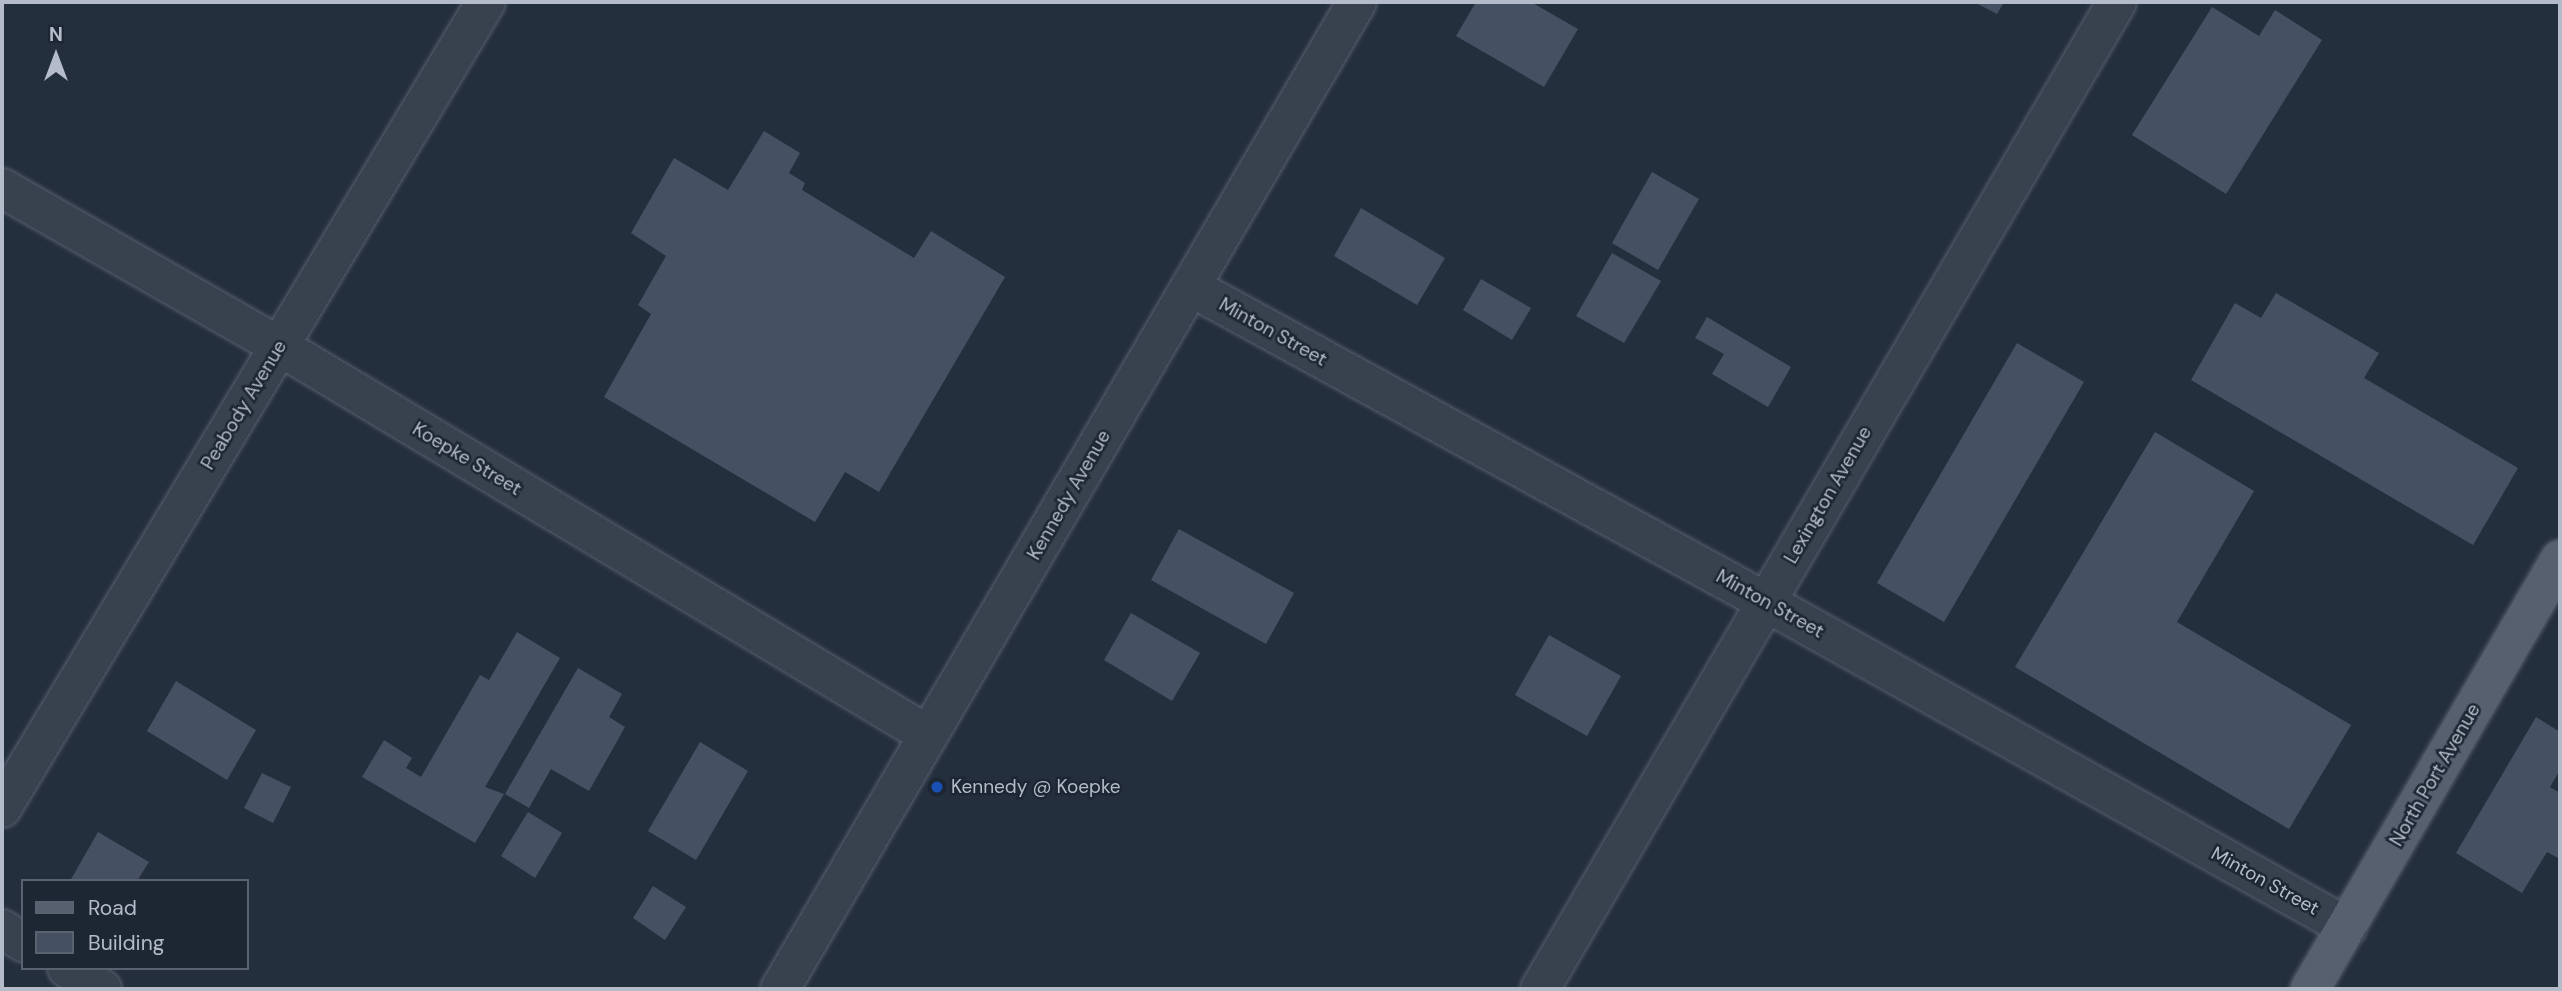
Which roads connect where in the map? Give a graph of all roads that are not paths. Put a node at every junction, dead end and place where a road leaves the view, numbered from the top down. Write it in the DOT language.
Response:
graph roads {
  1 [pos="486,2"];
  2 [pos="1357,2"];
  3 [pos="2117,2"];
  4 [pos="2,188"];
  5 [pos="1191,287"];
  6 [pos="279,346"];
  7 [pos="2560,559"];
  8 [pos="1766,602"];
  9 [pos="928,735"];
  10 [pos="2,808"];
  11 [pos="2347,927"];
  12 [pos="2,929"];
  13 [pos="21,941"];
  14 [pos="70,970"];
  15 [pos="102,989"];
  16 [pos="780,989"];
  17 [pos="1540,989"];
  18 [pos="2310,989"];
  1 -- 6 [label="street, Peabody Avenue"];
  2 -- 5 [label="street, Kennedy Avenue"];
  3 -- 8 [label="street, Lexington Avenue"];
  4 -- 6 [label="street, Koepke Street"];
  5 -- 8 [label="street, Minton Street"];
  5 -- 9 [label="street, Kennedy Avenue"];
  6 -- 9 [label="street, Koepke Street"];
  6 -- 10 [label="street, Peabody Avenue"];
  7 -- 11 [label="main road, North Port Avenue"];
  8 -- 11 [label="street, Minton Street"];
  8 -- 17 [label="street, Lexington Avenue"];
  9 -- 16 [label="street, Kennedy Avenue"];
  11 -- 18 [label="main road, North Port Avenue"];
  12 -- 13 [label="street"];
  14 -- 15 [label="street"];
}
